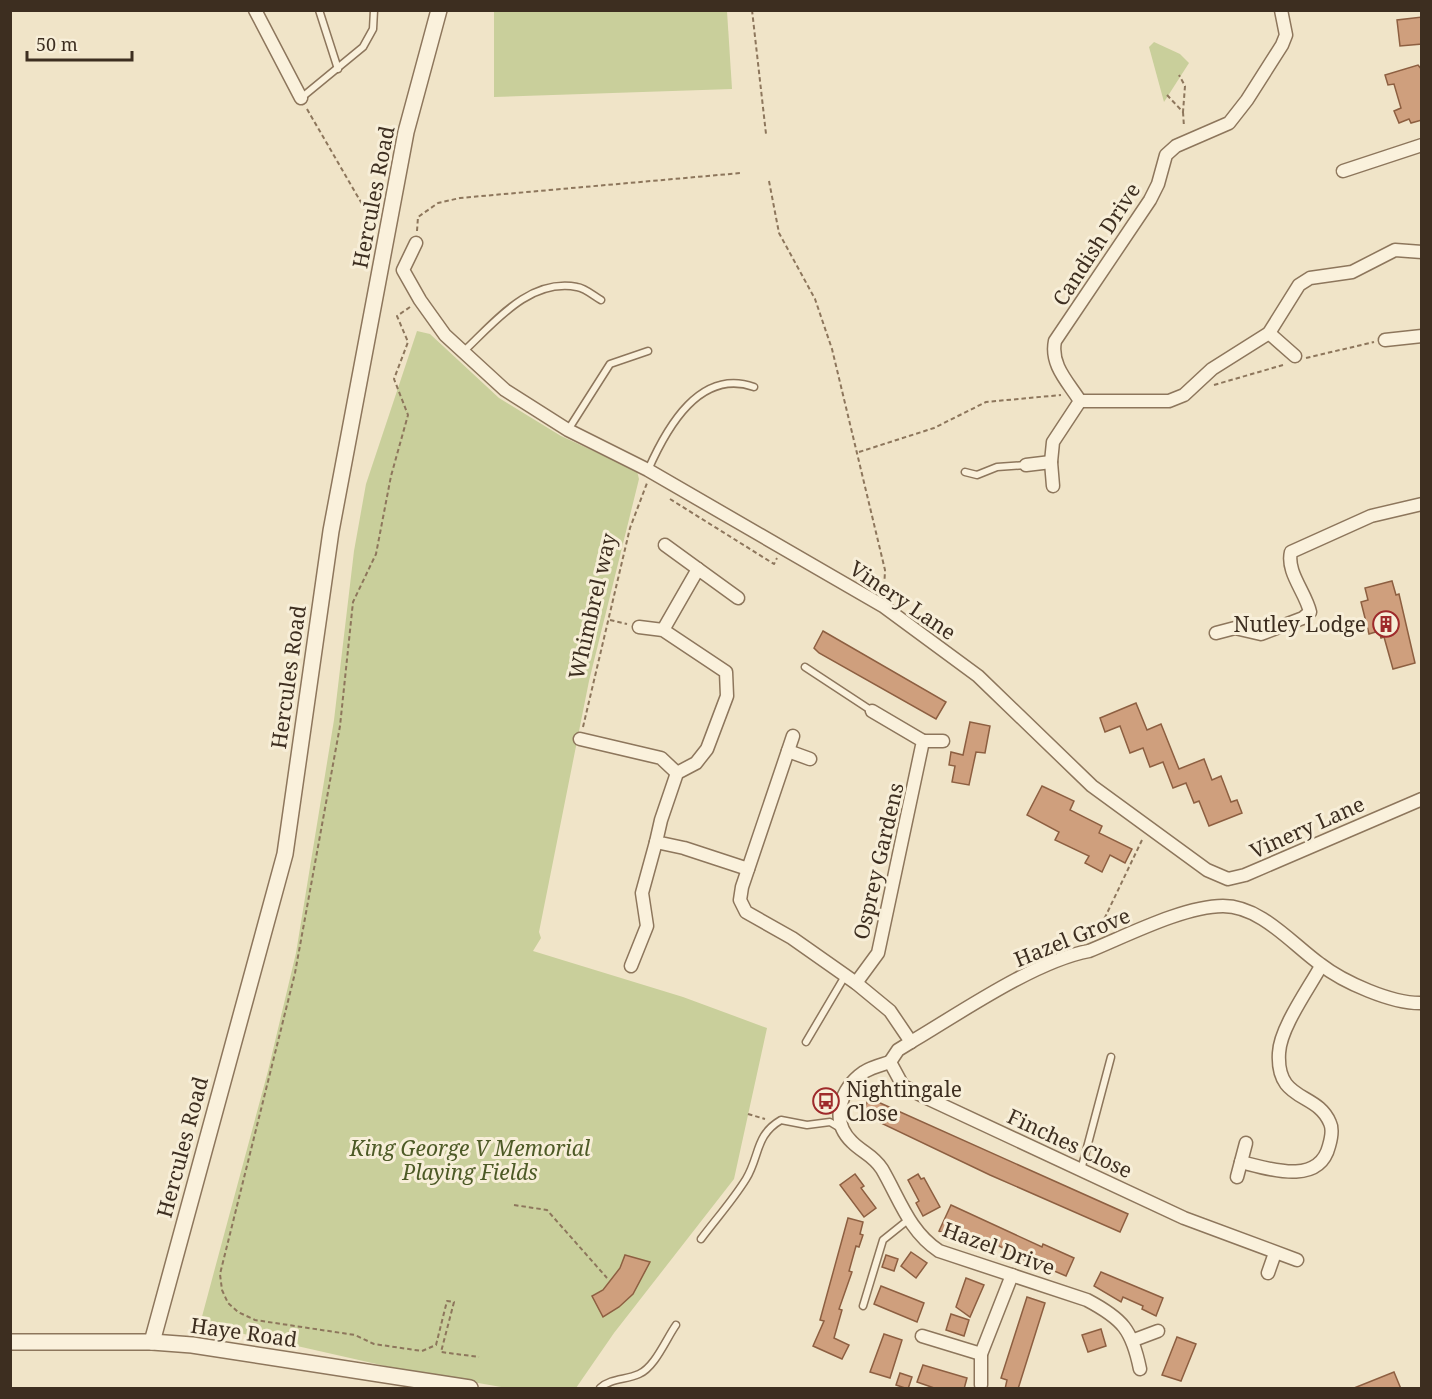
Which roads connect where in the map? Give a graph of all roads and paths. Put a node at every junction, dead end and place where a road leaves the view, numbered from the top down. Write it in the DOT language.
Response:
graph roads {
  1 [pos="255,10"];
  2 [pos="319,10"];
  3 [pos="374,10"];
  4 [pos="439,10"];
  5 [pos="753,10"];
  6 [pos="1281,10"];
  7 [pos="338,69"];
  8 [pos="1179,75"];
  9 [pos="1167,95"];
  10 [pos="301,98"];
  11 [pos="766,134"];
  12 [pos="1422,145"];
  13 [pos="1343,171"];
  14 [pos="741,173"];
  15 [pos="769,181"];
  16 [pos="379,222"];
  17 [pos="416,243"];
  18 [pos="1422,252"];
  19 [pos="420,300"];
  20 [pos="601,300"];
  21 [pos="1269,333"];
  22 [pos="1422,336"];
  23 [pos="1385,340"];
  24 [pos="648,351"];
  25 [pos="462,352"];
  26 [pos="1295,356"];
  27 [pos="754,387"];
  28 [pos="1078,398"];
  29 [pos="568,430"];
  30 [pos="859,452"];
  31 [pos="1051,462"];
  32 [pos="1026,465"];
  33 [pos="650,471"];
  34 [pos="965,472"];
  35 [pos="1053,486"];
  36 [pos="666,497"];
  37 [pos="1422,504"];
  38 [pos="665,545"];
  39 [pos="783,548"];
  40 [pos="698,569"];
  41 [pos="738,598"];
  42 [pos="883,606"];
  43 [pos="610,620"];
  44 [pos="639,627"];
  45 [pos="663,630"];
  46 [pos="1216,633"];
  47 [pos="805,667"];
  48 [pos="872,711"];
  49 [pos="793,736"];
  50 [pos="580,739"];
  51 [pos="923,741"];
  52 [pos="943,741"];
  53 [pos="788,751"];
  54 [pos="810,759"];
  55 [pos="677,773"];
  56 [pos="1422,799"];
  57 [pos="1148,826"];
  58 [pos="656,842"];
  59 [pos="748,869"];
  60 [pos="1089,951"];
  61 [pos="632,966"];
  62 [pos="1321,966"];
  63 [pos="846,975"];
  64 [pos="856,983"];
  65 [pos="1422,1003"];
  66 [pos="806,1042"];
  67 [pos="911,1042"];
  68 [pos="1111,1058"];
  69 [pos="890,1062"];
  70 [pos="748,1114"];
  71 [pos="776,1123"];
  72 [pos="843,1130"];
  73 [pos="1246,1143"];
  74 [pos="1241,1162"];
  75 [pos="1081,1171"];
  76 [pos="1238,1177"];
  77 [pos="514,1205"];
  78 [pos="908,1220"];
  79 [pos="701,1239"];
  80 [pos="1275,1253"];
  81 [pos="1297,1260"];
  82 [pos="1268,1273"];
  83 [pos="1012,1275"];
  84 [pos="607,1278"];
  85 [pos="863,1306"];
  86 [pos="676,1325"];
  87 [pos="1158,1331"];
  88 [pos="922,1336"];
  89 [pos="1134,1340"];
  90 [pos="10,1342"];
  91 [pos="152,1342"];
  92 [pos="981,1354"];
  93 [pos="479,1357"];
  94 [pos="1140,1369"];
  95 [pos="981,1385"];
  96 [pos="470,1389"];
  97 [pos="600,1389"];
  1 -- 10 [label="street"];
  2 -- 7 [label="lane"];
  3 -- 7 [label="lane"];
  4 -- 91 [label="street, Hercules Road"];
  5 -- 11 [label="path"];
  6 -- 28 [label="street, Candish Drive"];
  7 -- 10 [label="lane"];
  8 -- 9 [label="path"];
  10 -- 16 [label="path"];
  12 -- 13 [label="street"];
  14 -- 17 [label="path"];
  15 -- 30 [label="path"];
  17 -- 19 [label="street, Vinery Lane"];
  18 -- 21 [label="street"];
  19 -- 25 [label="street, Vinery Lane"];
  19 -- 93 [label="path"];
  20 -- 25 [label="lane"];
  21 -- 26 [label="street"];
  21 -- 28 [label="street"];
  22 -- 23 [label="street"];
  24 -- 29 [label="lane"];
  25 -- 29 [label="street, Vinery Lane"];
  27 -- 33 [label="lane"];
  28 -- 30 [label="path"];
  28 -- 31 [label="street"];
  29 -- 33 [label="street, Vinery Lane"];
  30 -- 42 [label="path"];
  31 -- 32 [label="street"];
  31 -- 35 [label="street"];
  32 -- 34 [label="lane"];
  33 -- 39 [label="street, Vinery Lane"];
  33 -- 43 [label="path, Whimbrel way"];
  36 -- 39 [label="path"];
  37 -- 46 [label="street"];
  38 -- 40 [label="street"];
  39 -- 42 [label="street, Vinery Lane"];
  40 -- 41 [label="street"];
  40 -- 45 [label="street"];
  42 -- 57 [label="street, Vinery Lane"];
  43 -- 44 [label="path"];
  43 -- 50 [label="path, Whimbrel way"];
  44 -- 45 [label="street"];
  45 -- 55 [label="street"];
  47 -- 48 [label="lane"];
  48 -- 51 [label="street"];
  49 -- 53 [label="street"];
  50 -- 55 [label="street"];
  51 -- 52 [label="street"];
  51 -- 64 [label="street, Osprey Gardens"];
  53 -- 54 [label="street"];
  53 -- 59 [label="street"];
  55 -- 58 [label="street"];
  56 -- 57 [label="street, Vinery Lane"];
  57 -- 60 [label="path"];
  58 -- 59 [label="street"];
  58 -- 61 [label="street"];
  59 -- 63 [label="street"];
  60 -- 62 [label="street, Hazel Grove"];
  60 -- 67 [label="street, Hazel Grove"];
  62 -- 65 [label="street"];
  62 -- 74 [label="street"];
  63 -- 64 [label="street"];
  63 -- 66 [label="lane"];
  64 -- 67 [label="street"];
  67 -- 69 [label="street"];
  68 -- 75 [label="lane"];
  69 -- 72 [label="street"];
  69 -- 75 [label="street, Finches Close"];
  70 -- 71 [label="path"];
  71 -- 72 [label="lane"];
  71 -- 79 [label="lane"];
  72 -- 78 [label="street, Hazel Drive"];
  73 -- 74 [label="street"];
  74 -- 76 [label="street"];
  75 -- 80 [label="street, Finches Close"];
  77 -- 84 [label="path"];
  78 -- 83 [label="street, Hazel Drive"];
  78 -- 85 [label="lane"];
  80 -- 81 [label="street, Finches Close"];
  80 -- 82 [label="street"];
  83 -- 89 [label="street, Hazel Drive"];
  83 -- 92 [label="street"];
  86 -- 97 [label="lane"];
  87 -- 89 [label="street"];
  88 -- 92 [label="street"];
  89 -- 94 [label="street"];
  90 -- 91 [label="street, Haye Road"];
  91 -- 96 [label="street, Haye Road"];
  92 -- 95 [label="street"];
}
